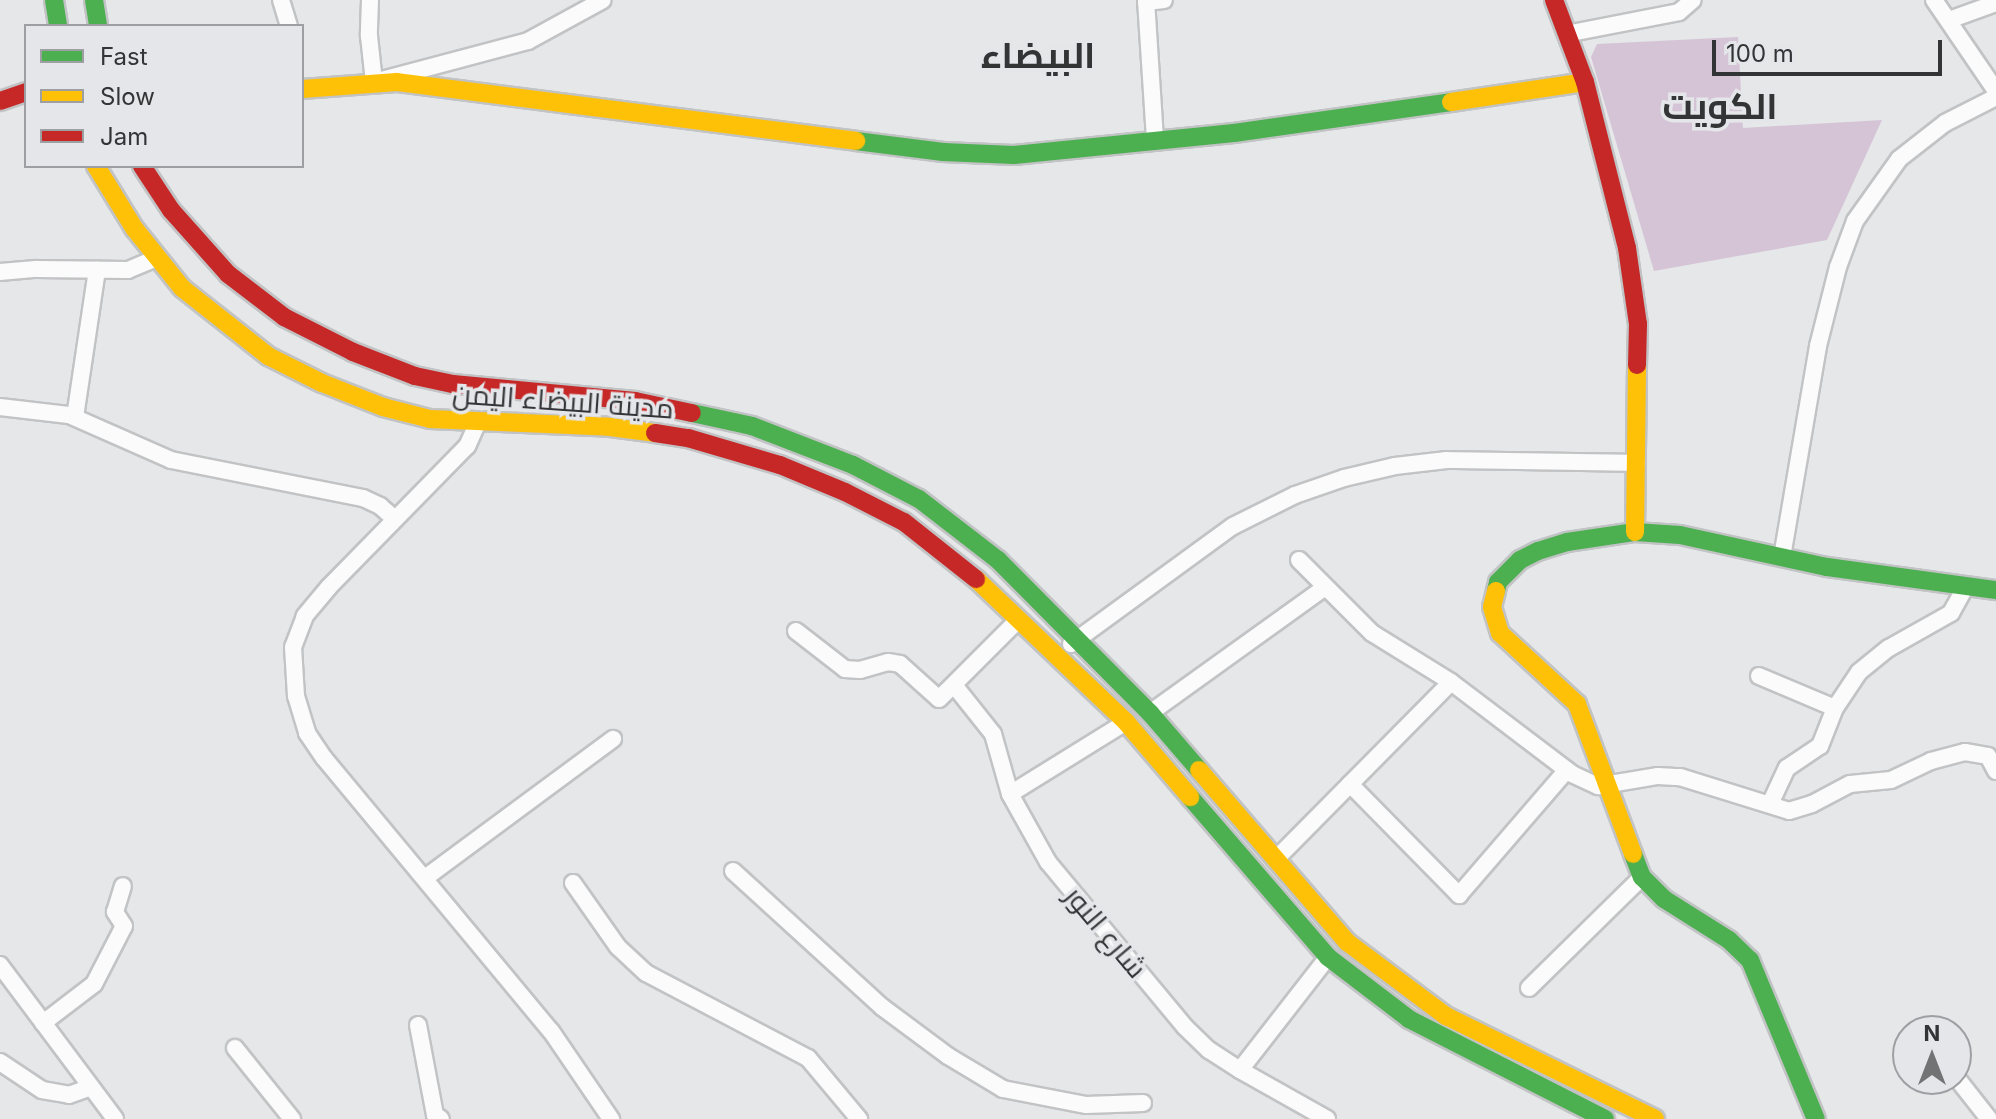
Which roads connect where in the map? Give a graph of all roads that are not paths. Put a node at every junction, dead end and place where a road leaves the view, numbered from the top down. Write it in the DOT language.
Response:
graph roads {
  1 [pos="54,0"];
  2 [pos="94,0"];
  3 [pos="281,0"];
  4 [pos="370,0"];
  5 [pos="603,0"];
  6 [pos="1164,0"];
  7 [pos="1554,0"];
  8 [pos="1693,0"];
  9 [pos="1934,0"];
  10 [pos="1146,1"];
  11 [pos="1996,3"];
  12 [pos="1677,6"];
  13 [pos="1949,20"];
  14 [pos="58,24"];
  15 [pos="98,24"];
  16 [pos="288,24"];
  17 [pos="1566,34"];
  18 [pos="374,82"];
  19 [pos="1585,82"];
  20 [pos="304,89"];
  21 [pos="24,93"];
  22 [pos="1996,94"];
  23 [pos="0,101"];
  24 [pos="1155,141"];
  25 [pos="97,168"];
  26 [pos="143,168"];
  27 [pos="156,258"];
  28 [pos="97,270"];
  29 [pos="0,272"];
  30 [pos="479,388"];
  31 [pos="0,407"];
  32 [pos="75,417"];
  33 [pos="477,424"];
  34 [pos="1637,463"];
  35 [pos="395,519"];
  36 [pos="1635,532"];
  37 [pos="1782,557"];
  38 [pos="1299,560"];
  39 [pos="1324,588"];
  40 [pos="1965,588"];
  41 [pos="1996,590"];
  42 [pos="1017,621"];
  43 [pos="796,631"];
  44 [pos="1075,640"];
  45 [pos="1059,657"];
  46 [pos="1759,676"];
  47 [pos="1451,682"];
  48 [pos="954,685"];
  49 [pos="1835,708"];
  50 [pos="1150,713"];
  51 [pos="1126,722"];
  52 [pos="613,739"];
  53 [pos="1567,770"];
  54 [pos="1996,771"];
  55 [pos="1350,784"];
  56 [pos="1609,786"];
  57 [pos="1010,794"];
  58 [pos="1770,804"];
  59 [pos="1277,858"];
  60 [pos="733,871"];
  61 [pos="1642,877"];
  62 [pos="425,878"];
  63 [pos="573,883"];
  64 [pos="123,886"];
  65 [pos="1328,957"];
  66 [pos="0,965"];
  67 [pos="1529,988"];
  68 [pos="43,1023"];
  69 [pos="418,1025"];
  70 [pos="235,1048"];
  71 [pos="0,1062"];
  72 [pos="1240,1070"];
  73 [pos="91,1087"];
  74 [pos="1970,1095"];
  75 [pos="1143,1103"];
  76 [pos="115,1119"];
  77 [pos="292,1119"];
  78 [pos="441,1119"];
  79 [pos="611,1119"];
  80 [pos="859,1119"];
  81 [pos="1327,1119"];
  82 [pos="1605,1119"];
  83 [pos="1655,1119"];
  84 [pos="1816,1119"];
  85 [pos="1989,1119"];
  1 -- 14 [label="main road"];
  2 -- 15 [label="main road"];
  3 -- 16 [label="street"];
  4 -- 18 [label="street"];
  5 -- 18 [label="street"];
  6 -- 10 [label="street"];
  7 -- 17 [label="main road"];
  8 -- 12 [label="street"];
  9 -- 13 [label="street"];
  10 -- 24 [label="street"];
  11 -- 13 [label="street"];
  12 -- 17 [label="street"];
  13 -- 22 [label="street"];
  17 -- 19 [label="main road"];
  18 -- 20 [label="main road"];
  18 -- 24 [label="main road"];
  19 -- 24 [label="main road"];
  19 -- 34 [label="main road"];
  21 -- 23 [label="main road"];
  22 -- 37 [label="street"];
  25 -- 27 [label="main road, مدينة البيضاء اليمن"];
  26 -- 30 [label="main road, مدينة البيضاء اليمن"];
  27 -- 28 [label="street"];
  27 -- 33 [label="main road, مدينة البيضاء اليمن"];
  28 -- 29 [label="street"];
  28 -- 32 [label="street"];
  30 -- 33 [label="main road"];
  30 -- 44 [label="main road, مدينة البيضاء اليمن"];
  31 -- 32 [label="street"];
  32 -- 35 [label="street"];
  33 -- 35 [label="street"];
  33 -- 42 [label="main road, مدينة البيضاء اليمن"];
  34 -- 36 [label="main road"];
  34 -- 44 [label="street"];
  35 -- 62 [label="street"];
  36 -- 37 [label="main road"];
  36 -- 56 [label="main road"];
  37 -- 40 [label="main road"];
  38 -- 39 [label="street"];
  39 -- 47 [label="street"];
  39 -- 50 [label="street"];
  40 -- 41 [label="main road"];
  40 -- 49 [label="street"];
  42 -- 45 [label="main road, مدينة البيضاء اليمن"];
  42 -- 48 [label="street"];
  43 -- 48 [label="street"];
  44 -- 45 [label="street"];
  44 -- 50 [label="main road, مدينة البيضاء اليمن"];
  45 -- 51 [label="main road, مدينة البيضاء اليمن"];
  46 -- 49 [label="street"];
  47 -- 53 [label="street"];
  47 -- 55 [label="street"];
  48 -- 57 [label="street, شارع النور"];
  49 -- 58 [label="street"];
  50 -- 59 [label="main road, مدينة البيضاء اليمن"];
  51 -- 57 [label="street"];
  51 -- 65 [label="main road, مدينة البيضاء اليمن"];
  52 -- 62 [label="street"];
  53 -- 55 [label="street"];
  53 -- 56 [label="street"];
  54 -- 58 [label="street"];
  55 -- 59 [label="street"];
  56 -- 58 [label="street"];
  56 -- 61 [label="main road"];
  57 -- 72 [label="street, شارع النور"];
  59 -- 83 [label="main road, مدينة البيضاء اليمن"];
  60 -- 75 [label="street"];
  61 -- 67 [label="street"];
  61 -- 84 [label="main road"];
  62 -- 79 [label="street"];
  63 -- 80 [label="street"];
  64 -- 68 [label="street"];
  65 -- 72 [label="street"];
  65 -- 82 [label="main road, مدينة البيضاء اليمن"];
  66 -- 68 [label="street"];
  68 -- 73 [label="street"];
  69 -- 78 [label="street"];
  70 -- 77 [label="street"];
  71 -- 73 [label="street"];
  72 -- 81 [label="street, شارع النور"];
  73 -- 76 [label="street"];
  74 -- 85 [label="street"];
}
